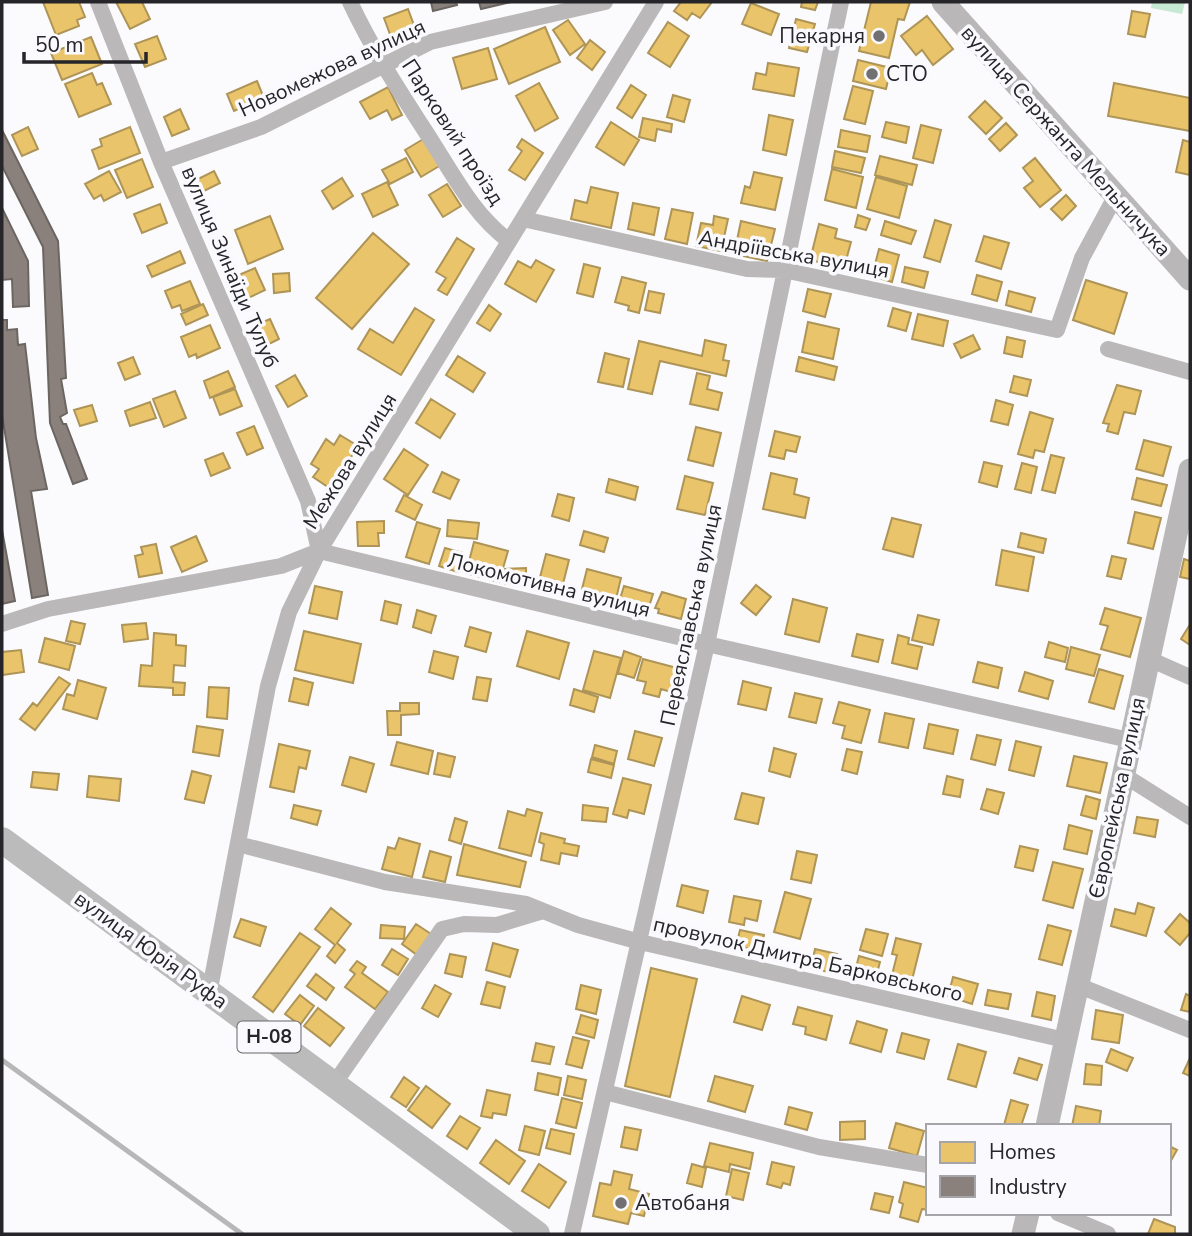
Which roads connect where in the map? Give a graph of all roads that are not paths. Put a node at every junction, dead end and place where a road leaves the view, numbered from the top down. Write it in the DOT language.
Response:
graph roads {
  1 [pos="98,2"];
  2 [pos="350,2"];
  3 [pos="605,2"];
  4 [pos="656,2"];
  5 [pos="841,2"];
  6 [pos="943,2"];
  7 [pos="384,66"];
  8 [pos="161,162"];
  9 [pos="1116,195"];
  10 [pos="523,219"];
  11 [pos="509,241"];
  12 [pos="784,270"];
  13 [pos="1190,279"];
  14 [pos="1108,349"];
  15 [pos="1190,372"];
  16 [pos="1190,470"];
  17 [pos="319,551"];
  18 [pos="2,624"];
  19 [pos="707,644"];
  20 [pos="1147,657"];
  21 [pos="1190,677"];
  22 [pos="1129,740"];
  23 [pos="1122,774"];
  24 [pos="1190,817"];
  25 [pos="2,840"];
  26 [pos="238,844"];
  27 [pos="543,911"];
  28 [pos="640,942"];
  29 [pos="1077,985"];
  30 [pos="209,994"];
  31 [pos="1190,1030"];
  32 [pos="1065,1040"];
  33 [pos="334,1084"];
  34 [pos="605,1092"];
  35 [pos="1047,1124"];
  36 [pos="926,1165"];
  37 [pos="1028,1215"];
  38 [pos="1063,1215"];
  39 [pos="537,1234"];
  40 [pos="572,1234"];
  41 [pos="1023,1234"];
  42 [pos="1108,1234"];
  1 -- 8 [label="street, вулиця Зинаїди Тулуб"];
  2 -- 7 [label="street, Парковий проїзд"];
  3 -- 7 [label="street, Новомежова вулиця"];
  4 -- 10 [label="street, Межова вулиця"];
  5 -- 12 [label="street, Переяславська вулиця"];
  6 -- 9 [label="street, вулиця Сержанта Мельничука"];
  7 -- 8 [label="street, Новомежова вулиця"];
  7 -- 11 [label="street, Парковий проїзд"];
  8 -- 17 [label="street, вулиця Зинаїди Тулуб"];
  9 -- 12 [label="street, Андріївська вулиця"];
  9 -- 13 [label="street, вулиця Сержанта Мельничука"];
  10 -- 11 [label="street, Межова вулиця"];
  10 -- 12 [label="street, Андріївська вулиця"];
  11 -- 17 [label="street, Межова вулиця"];
  12 -- 19 [label="street, Переяславська вулиця"];
  14 -- 15 [label="street"];
  16 -- 20 [label="street, Європейська вулиця"];
  17 -- 18 [label="street"];
  17 -- 19 [label="street, Локомотивна вулиця"];
  17 -- 26 [label="street, Межова вулиця"];
  19 -- 22 [label="street, Локомотивна вулиця"];
  19 -- 28 [label="street, Переяславська вулиця"];
  20 -- 21 [label="street"];
  20 -- 22 [label="street, Європейська вулиця"];
  22 -- 23 [label="street, Європейська вулиця"];
  23 -- 24 [label="street"];
  23 -- 29 [label="street, Європейська вулиця"];
  25 -- 30 [label="main road, вулиця Юрія Руфа / Н-08"];
  26 -- 27 [label="street, провулок Дмитра Барковського"];
  26 -- 30 [label="street, Межова вулиця"];
  27 -- 28 [label="street, провулок Дмитра Барковського"];
  27 -- 33 [label="street"];
  28 -- 32 [label="street, провулок Дмитра Барковського"];
  28 -- 34 [label="street, Переяславська вулиця"];
  29 -- 31 [label="street"];
  29 -- 32 [label="street, Європейська вулиця"];
  30 -- 33 [label="main road, вулиця Юрія Руфа / Н-08"];
  32 -- 35 [label="street, Європейська вулиця"];
  33 -- 39 [label="main road, вулиця Юрія Руфа / Н-08"];
  34 -- 36 [label="street"];
  34 -- 40 [label="street, Переяславська вулиця"];
  37 -- 41 [label="street"];
  38 -- 42 [label="street"];
}
